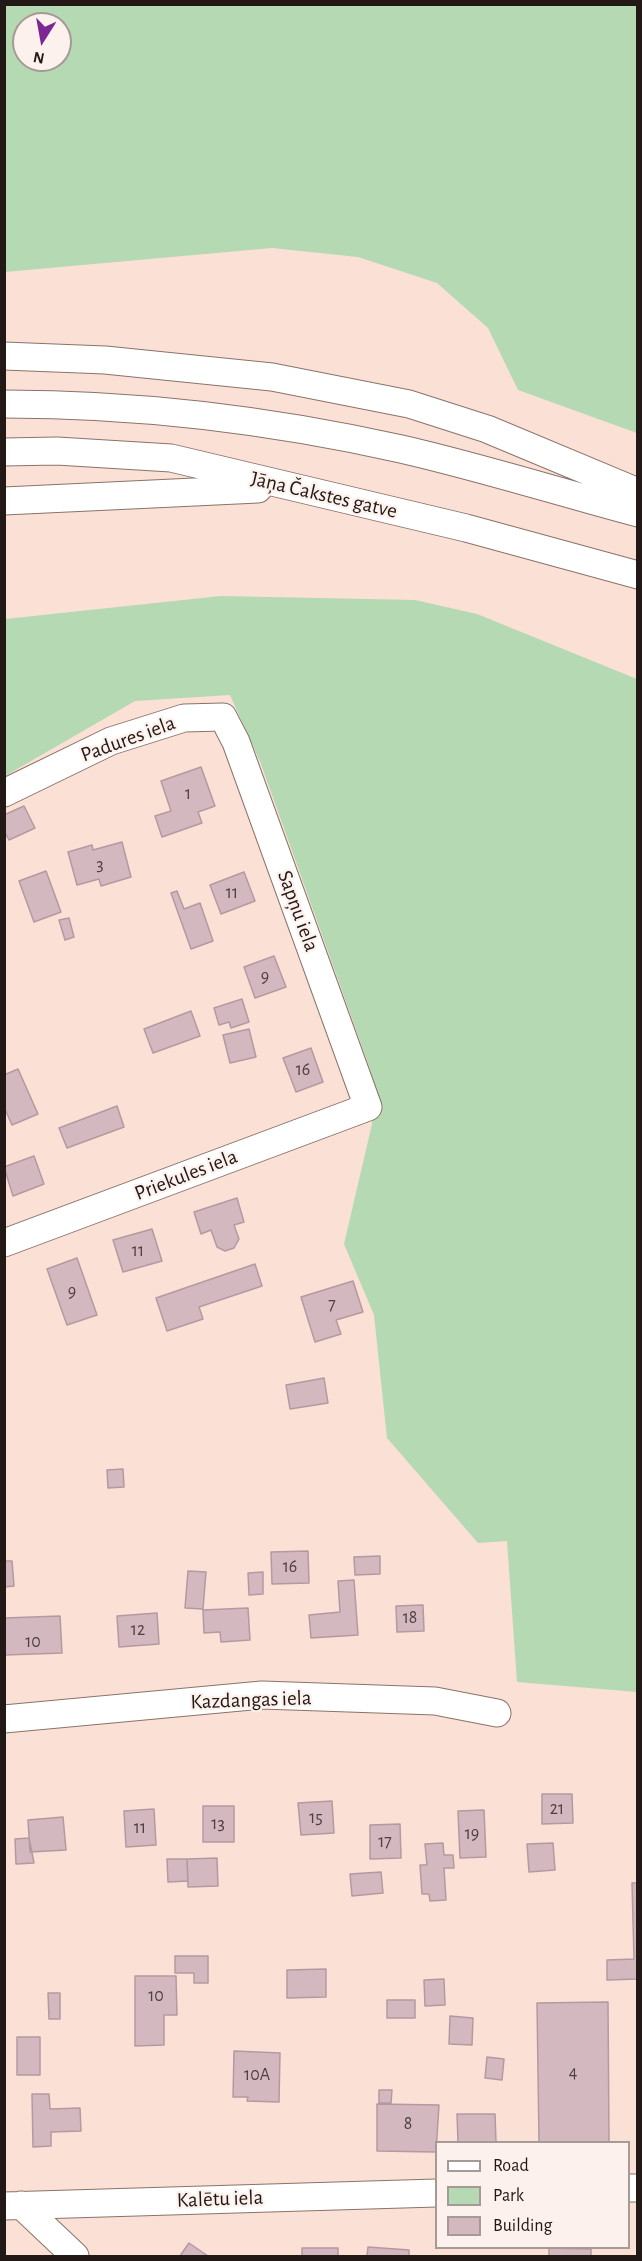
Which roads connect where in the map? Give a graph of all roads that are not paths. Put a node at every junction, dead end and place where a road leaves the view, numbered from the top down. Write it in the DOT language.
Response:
graph roads {
  1 [pos="5,356"];
  2 [pos="4,404"];
  3 [pos="4,452"];
  4 [pos="287,487"];
  5 [pos="638,492"];
  6 [pos="4,501"];
  7 [pos="638,513"];
  8 [pos="638,575"];
  9 [pos="224,717"];
  10 [pos="4,794"];
  11 [pos="368,1107"];
  12 [pos="4,1243"];
  13 [pos="496,1713"];
  14 [pos="4,1719"];
  15 [pos="435,2193"];
  16 [pos="13,2205"];
  17 [pos="75,2256"];
  1 -- 5 [label="street"];
  2 -- 7 [label="street"];
  3 -- 4 [label="street, Jāņa Čakstes gatve"];
  4 -- 6 [label="street"];
  4 -- 8 [label="street, Jāņa Čakstes gatve"];
  9 -- 10 [label="street, Padures iela"];
  9 -- 11 [label="street, Sapņu iela"];
  11 -- 12 [label="street, Priekules iela"];
  13 -- 14 [label="street, Kazdangas iela"];
  15 -- 16 [label="street, Kalētu iela"];
  16 -- 17 [label="street"];
}
